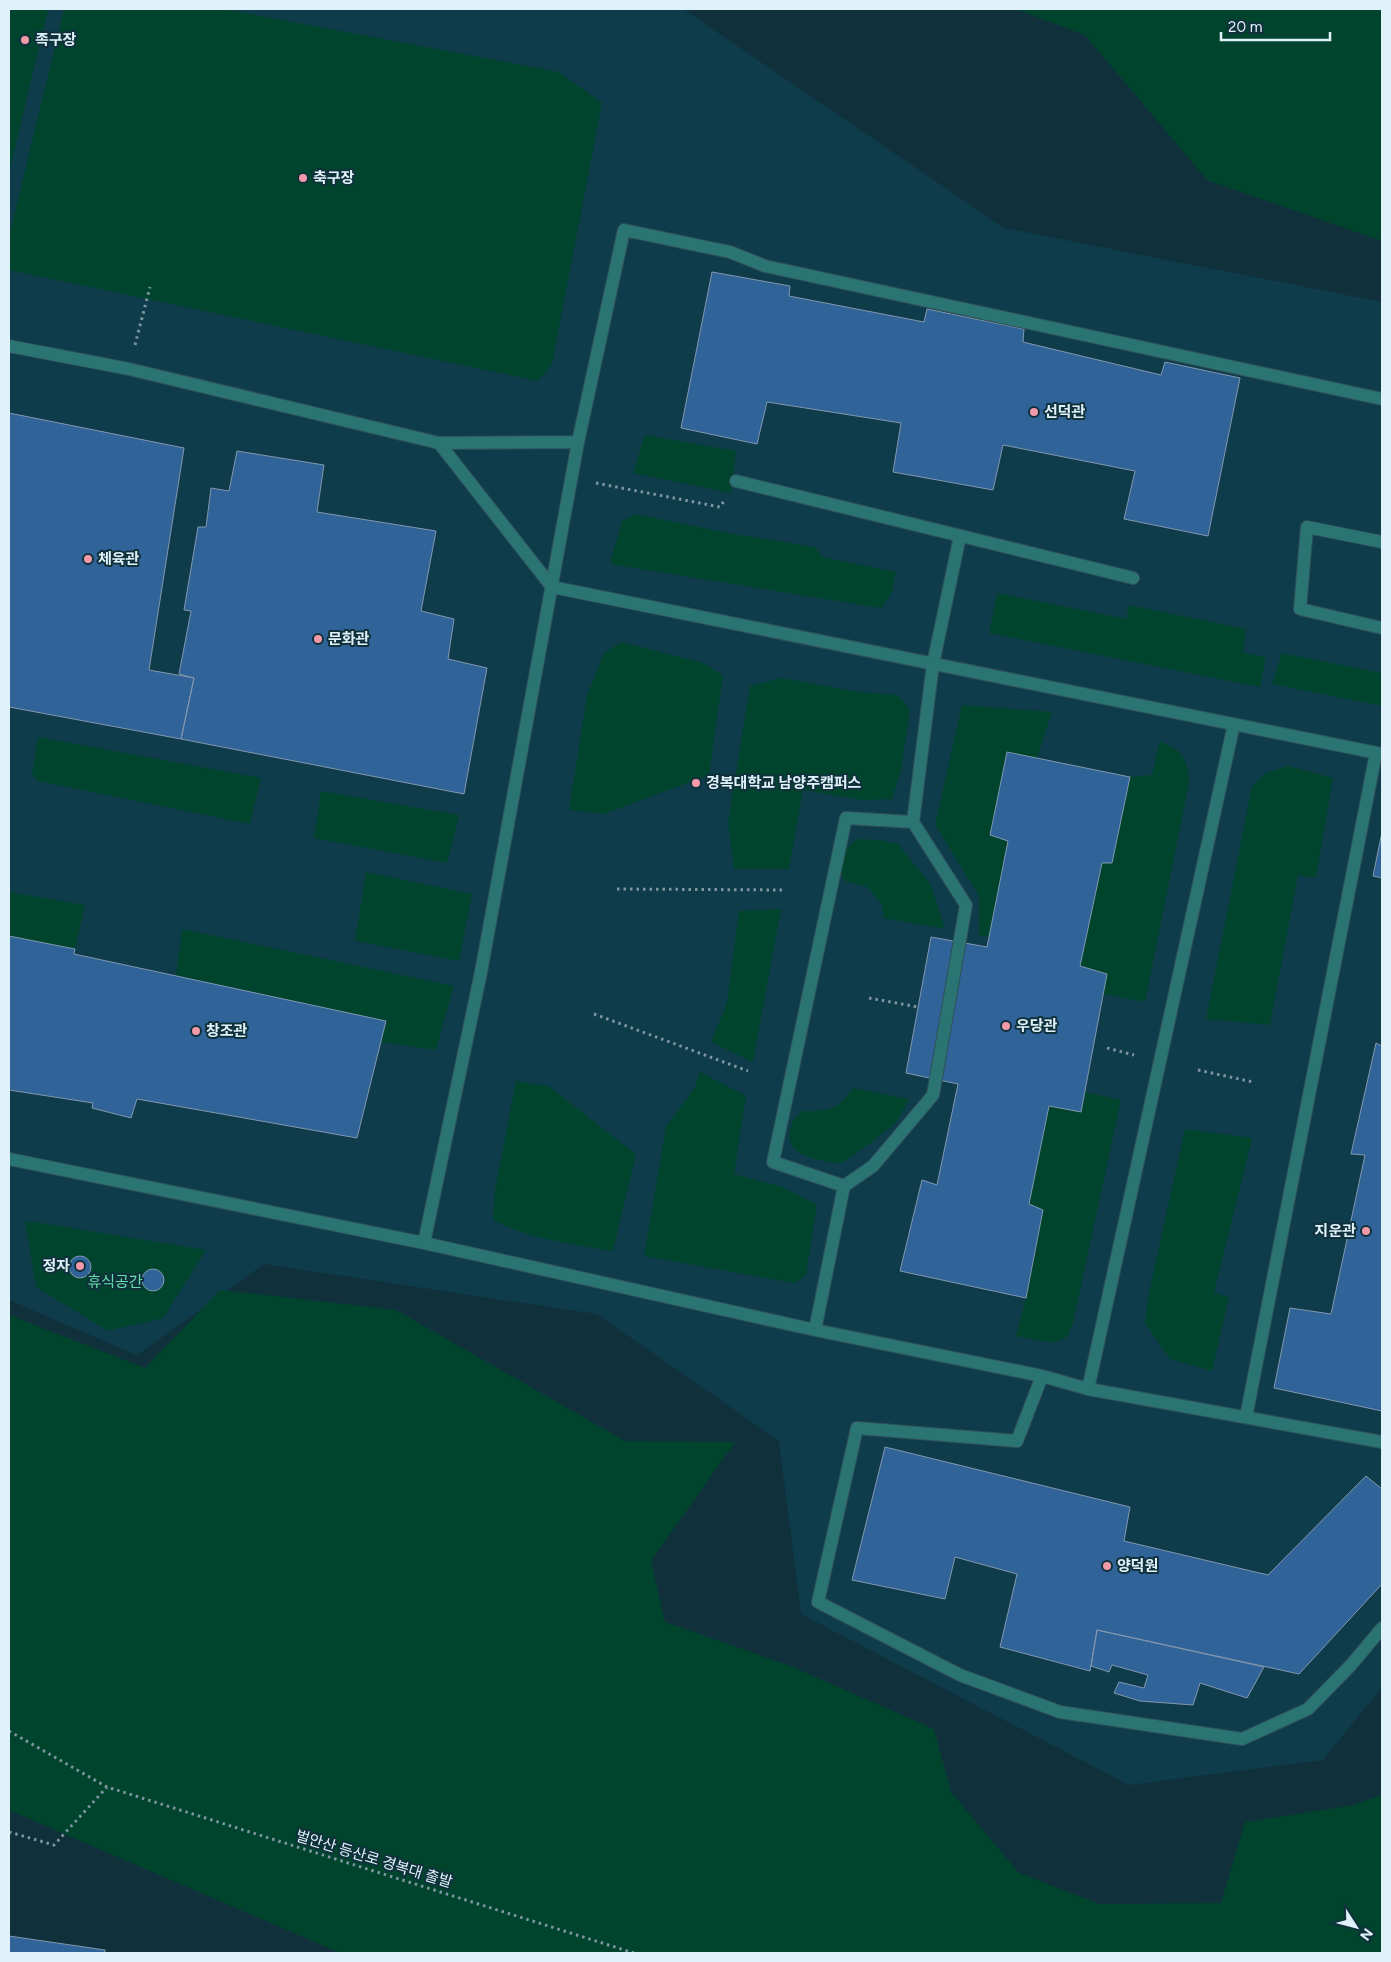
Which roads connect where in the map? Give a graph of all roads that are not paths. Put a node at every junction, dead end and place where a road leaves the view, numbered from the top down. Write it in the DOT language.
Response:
graph roads {
  1 [pos="9,346"];
  2 [pos="1382,399"];
  3 [pos="578,442"];
  4 [pos="439,443"];
  5 [pos="736,481"];
  6 [pos="960,536"];
  7 [pos="1382,542"];
  8 [pos="1133,578"];
  9 [pos="552,587"];
  10 [pos="1382,628"];
  11 [pos="933,664"];
  12 [pos="1234,724"];
  13 [pos="1379,754"];
  14 [pos="913,822"];
  15 [pos="9,1158"];
  16 [pos="844,1186"];
  17 [pos="424,1243"];
  18 [pos="814,1330"];
  19 [pos="1042,1376"];
  20 [pos="1088,1389"];
  21 [pos="1246,1417"];
  22 [pos="1382,1442"];
  23 [pos="1382,1628"];
  1 -- 4 [label="lane"];
  2 -- 3 [label="lane"];
  3 -- 4 [label="lane"];
  3 -- 9 [label="lane"];
  4 -- 9 [label="lane"];
  5 -- 6 [label="lane"];
  6 -- 8 [label="lane"];
  6 -- 11 [label="lane"];
  7 -- 10 [label="lane"];
  9 -- 11 [label="lane"];
  9 -- 17 [label="lane"];
  11 -- 12 [label="lane"];
  11 -- 14 [label="lane"];
  12 -- 13 [label="lane"];
  12 -- 20 [label="lane"];
  13 -- 21 [label="lane"];
  14 -- 16 [label="lane"];
  14 -- 16 [label="lane"];
  15 -- 17 [label="lane"];
  16 -- 18 [label="lane"];
  17 -- 18 [label="lane"];
  18 -- 19 [label="lane"];
  19 -- 20 [label="lane"];
  19 -- 23 [label="lane"];
  20 -- 21 [label="lane"];
  21 -- 22 [label="lane"];
}
